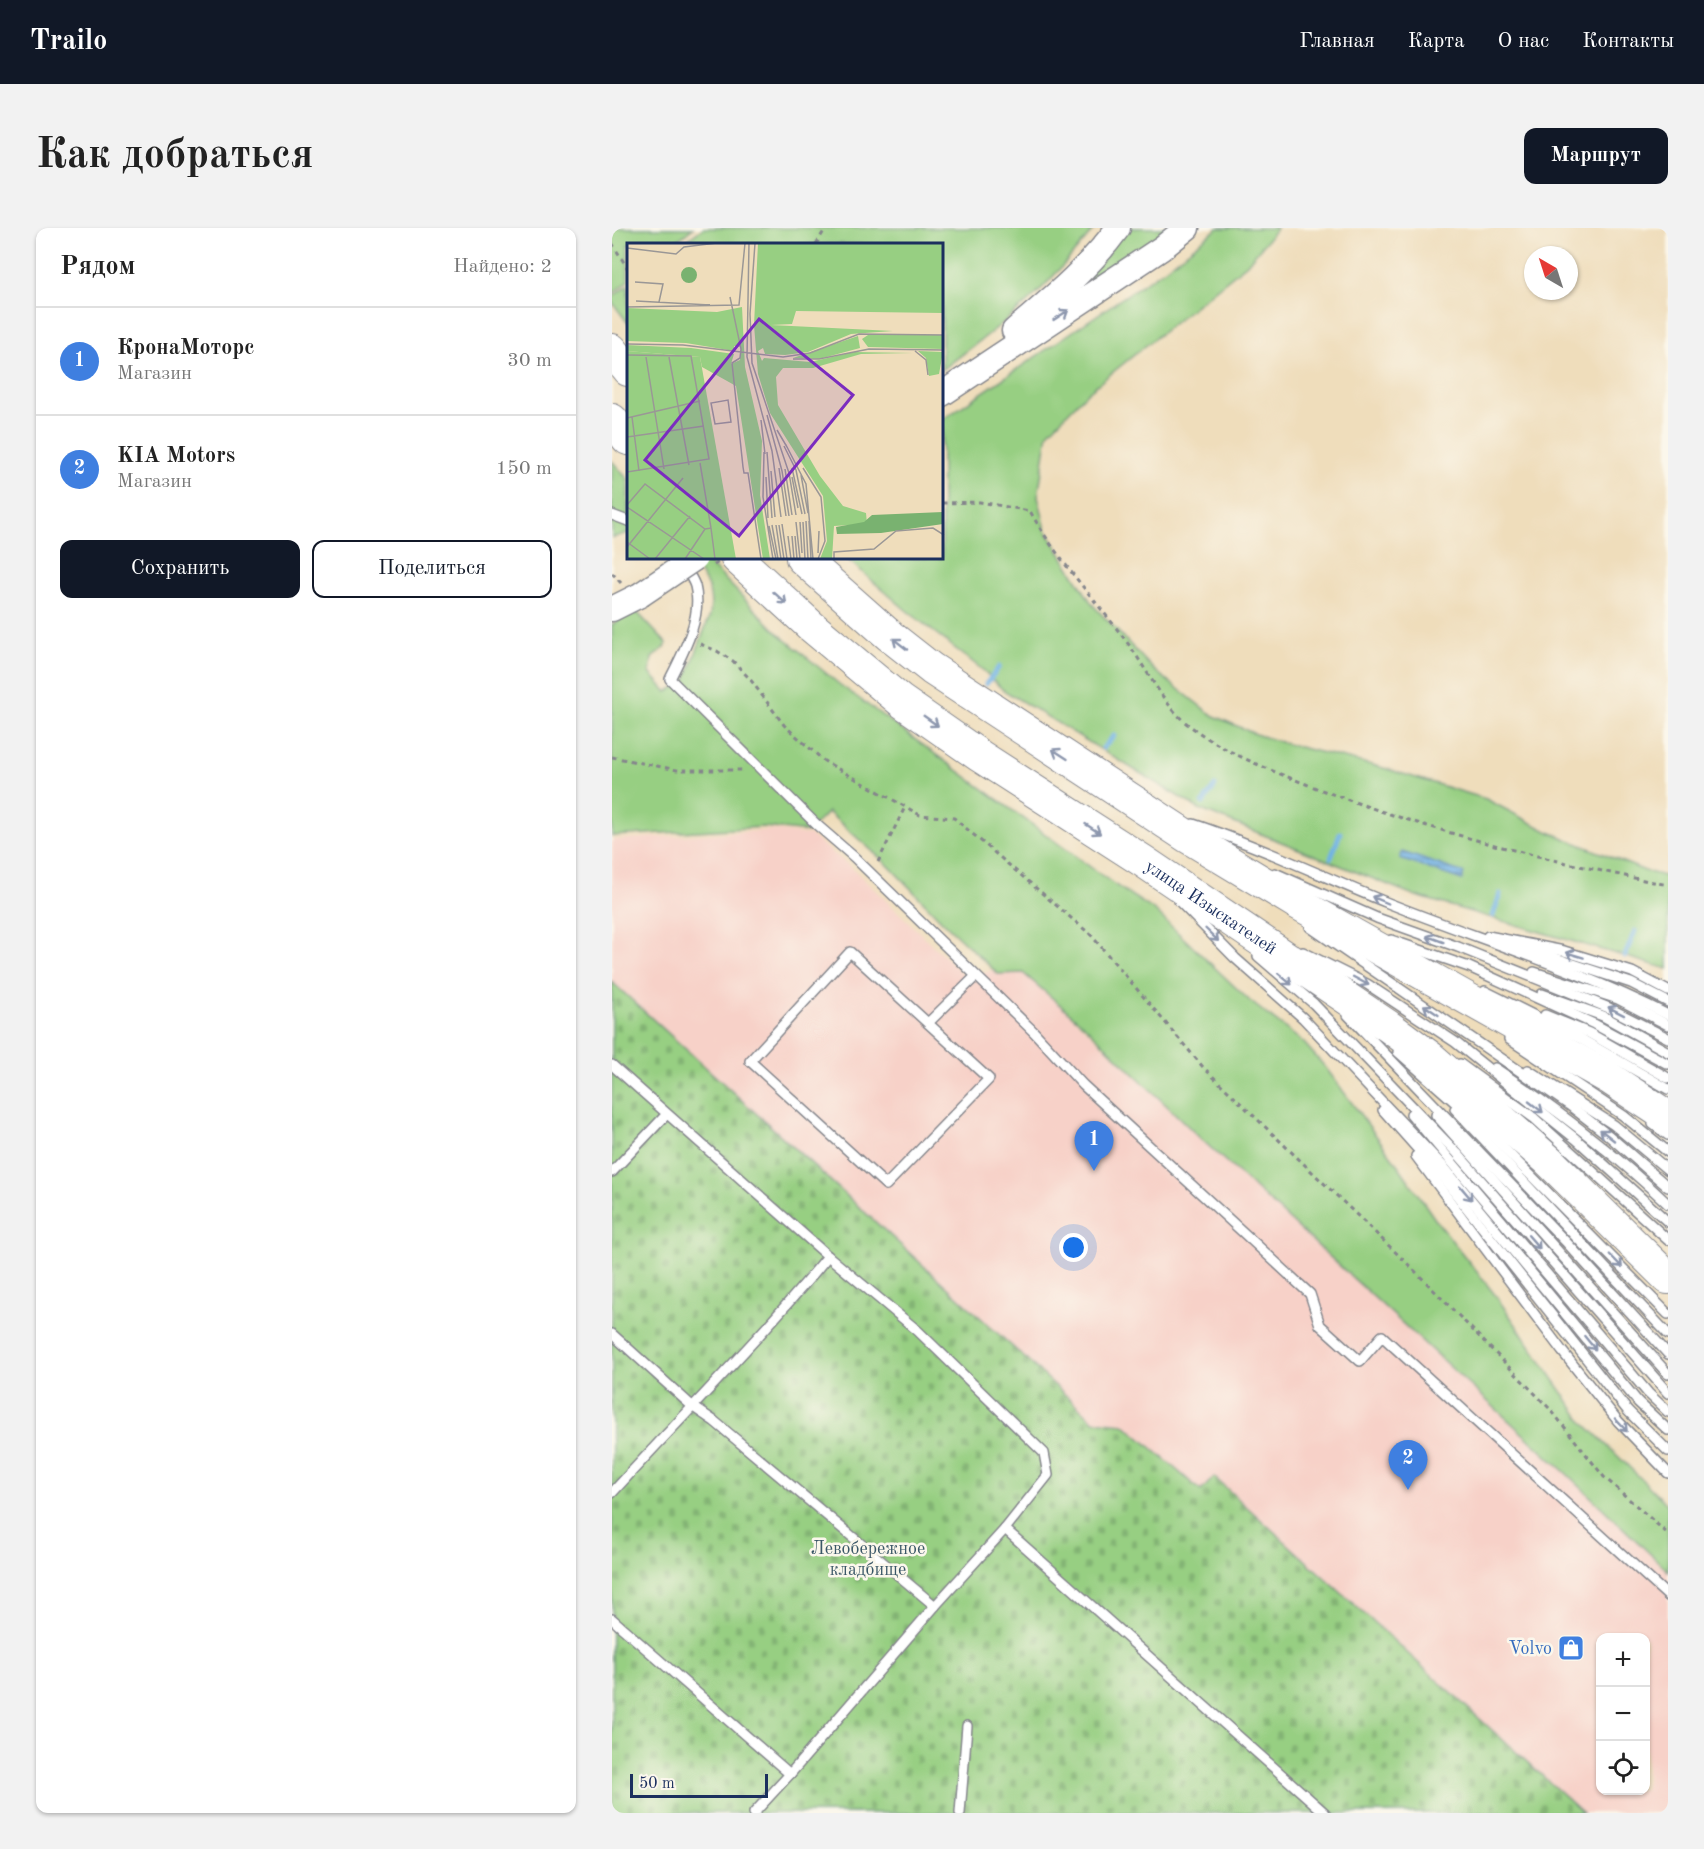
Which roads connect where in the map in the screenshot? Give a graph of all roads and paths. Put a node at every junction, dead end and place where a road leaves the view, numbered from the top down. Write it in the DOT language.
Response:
graph roads {
  1 [pos="826,228"];
  2 [pos="1118,228"];
  3 [pos="1187,228"];
  4 [pos="612,243"];
  5 [pos="817,243"];
  6 [pos="627,267"];
  7 [pos="612,350"];
  8 [pos="627,369"];
  9 [pos="944,387"];
  10 [pos="944,393"];
  11 [pos="612,420"];
  12 [pos="627,438"];
  13 [pos="944,503"];
  14 [pos="612,514"];
  15 [pos="627,521"];
  16 [pos="679,560"];
  17 [pos="691,560"];
  18 [pos="739,560"];
  19 [pos="804,560"];
  20 [pos="612,573"];
  21 [pos="632,591"];
  22 [pos="612,609"];
  23 [pos="690,640"];
  24 [pos="612,757"];
  25 [pos="758,767"];
  26 [pos="905,807"];
  27 [pos="1145,808"];
  28 [pos="1188,837"];
  29 [pos="1245,860"];
  30 [pos="1143,861"];
  31 [pos="1267,870"];
  32 [pos="872,874"];
  33 [pos="1668,885"];
  34 [pos="1167,888"];
  35 [pos="1260,892"];
  36 [pos="1175,897"];
  37 [pos="1298,913"];
  38 [pos="1216,922"];
  39 [pos="1446,925"];
  40 [pos="1253,926"];
  41 [pos="1372,933"];
  42 [pos="1488,936"];
  43 [pos="1274,937"];
  44 [pos="1294,947"];
  45 [pos="1458,947"];
  46 [pos="1253,952"];
  47 [pos="1469,967"];
  48 [pos="1440,968"];
  49 [pos="1632,972"];
  50 [pos="1398,975"];
  51 [pos="975,977"];
  52 [pos="1319,983"];
  53 [pos="1668,983"];
  54 [pos="1349,986"];
  55 [pos="1668,990"];
  56 [pos="1479,996"];
  57 [pos="1668,1002"];
  58 [pos="1668,1015"];
  59 [pos="928,1023"];
  60 [pos="1668,1025"];
  61 [pos="1339,1030"];
  62 [pos="1464,1032"];
  63 [pos="1499,1033"];
  64 [pos="1508,1038"];
  65 [pos="1668,1038"];
  66 [pos="1326,1041"];
  67 [pos="1668,1052"];
  68 [pos="1441,1057"];
  69 [pos="1394,1064"];
  70 [pos="1668,1064"];
  71 [pos="612,1065"];
  72 [pos="1621,1074"];
  73 [pos="1586,1078"];
  74 [pos="1668,1078"];
  75 [pos="1640,1085"];
  76 [pos="1668,1089"];
  77 [pos="1380,1107"];
  78 [pos="1656,1109"];
  79 [pos="666,1115"];
  80 [pos="1668,1135"];
  81 [pos="1539,1137"];
  82 [pos="1668,1152"];
  83 [pos="1533,1160"];
  84 [pos="1665,1167"];
  85 [pos="612,1172"];
  86 [pos="1668,1187"];
  87 [pos="1668,1204"];
  88 [pos="1668,1221"];
  89 [pos="1668,1240"];
  90 [pos="828,1256"];
  91 [pos="1668,1278"];
  92 [pos="1668,1314"];
  93 [pos="612,1334"];
  94 [pos="1668,1334"];
  95 [pos="1668,1354"];
  96 [pos="1668,1374"];
  97 [pos="1668,1393"];
  98 [pos="692,1406"];
  99 [pos="1668,1412"];
  100 [pos="1668,1430"];
  101 [pos="1668,1450"];
  102 [pos="1668,1473"];
  103 [pos="612,1493"];
  104 [pos="1005,1529"];
  105 [pos="1668,1534"];
  106 [pos="1668,1596"];
  107 [pos="935,1606"];
  108 [pos="612,1619"];
  109 [pos="968,1726"];
  110 [pos="790,1774"];
  111 [pos="754,1813"];
  112 [pos="960,1813"];
  113 [pos="1325,1813"];
  1 -- 5 [label="path"];
  2 -- 9 [label="street"];
  10 -- 3 [label="street, one-way"];
  4 -- 6 [label="path"];
  7 -- 8 [label="highway"];
  11 -- 12 [label="highway"];
  13 -- 33 [label="path"];
  14 -- 15 [label="lane"];
  16 -- 23 [label="lane"];
  17 -- 21 [label="street, bridge"];
  18 -- 30 [label="highway, улица Изыскателей, one-way"];
  27 -- 19 [label="highway, one-way"];
  20 -- 21 [label="path"];
  21 -- 22 [label="street"];
  23 -- 25 [label="lane"];
  23 -- 26 [label="path"];
  24 -- 25 [label="path"];
  25 -- 32 [label="lane"];
  26 -- 32 [label="path"];
  26 -- 105 [label="path"];
  27 -- 28 [label="highway"];
  27 -- 29 [label="lane"];
  39 -- 27 [label="lane, one-way"];
  28 -- 35 [label="lane"];
  28 -- 37 [label="highway"];
  30 -- 34 [label="lane"];
  30 -- 38 [label="lane"];
  30 -- 40 [label="lane"];
  30 -- 52 [label="highway, улица Изыскателей"];
  45 -- 31 [label="lane, one-way"];
  32 -- 51 [label="lane"];
  36 -- 66 [label="lane, one-way"];
  37 -- 41 [label="lane"];
  37 -- 50 [label="lane"];
  37 -- 56 [label="highway"];
  62 -- 37 [label="lane, one-way"];
  39 -- 42 [label="lane"];
  39 -- 58 [label="lane"];
  40 -- 43 [label="lane"];
  40 -- 54 [label="lane"];
  49 -- 42 [label="lane, one-way"];
  42 -- 57 [label="lane"];
  44 -- 68 [label="lane, one-way"];
  45 -- 60 [label="lane"];
  65 -- 45 [label="lane, one-way"];
  46 -- 61 [label="lane, one-way"];
  47 -- 48 [label="lane"];
  47 -- 67 [label="lane"];
  47 -- 70 [label="lane"];
  49 -- 53 [label="lane"];
  49 -- 55 [label="lane"];
  51 -- 59 [label="lane"];
  51 -- 106 [label="lane"];
  52 -- 68 [label="highway, улица Изыскателей"];
  52 -- 69 [label="lane"];
  56 -- 72 [label="lane"];
  56 -- 74 [label="lane"];
  56 -- 76 [label="lane"];
  56 -- 78 [label="highway"];
  59 -- 59 [label="lane"];
  61 -- 97 [label="lane, one-way"];
  61 -- 99 [label="lane"];
  62 -- 84 [label="lane"];
  86 -- 62 [label="lane, one-way"];
  63 -- 64 [label="lane"];
  64 -- 73 [label="lane"];
  64 -- 82 [label="lane"];
  66 -- 77 [label="lane"];
  66 -- 100 [label="lane, one-way"];
  68 -- 81 [label="lane"];
  68 -- 83 [label="lane"];
  68 -- 87 [label="lane"];
  68 -- 88 [label="lane, one-way"];
  68 -- 89 [label="lane"];
  68 -- 91 [label="highway, улица Изыскателей"];
  68 -- 92 [label="lane, one-way"];
  68 -- 94 [label="lane"];
  69 -- 95 [label="lane"];
  69 -- 96 [label="lane"];
  71 -- 79 [label="lane"];
  75 -- 78 [label="lane"];
  77 -- 101 [label="lane"];
  77 -- 102 [label="lane, one-way"];
  78 -- 80 [label="lane"];
  79 -- 85 [label="lane"];
  79 -- 90 [label="lane"];
  90 -- 98 [label="lane"];
  90 -- 104 [label="lane"];
  93 -- 98 [label="lane"];
  98 -- 103 [label="lane"];
  98 -- 107 [label="lane"];
  104 -- 107 [label="lane"];
  104 -- 113 [label="lane"];
  107 -- 110 [label="lane"];
  108 -- 110 [label="lane"];
  109 -- 112 [label="lane"];
  110 -- 111 [label="lane"];
}
